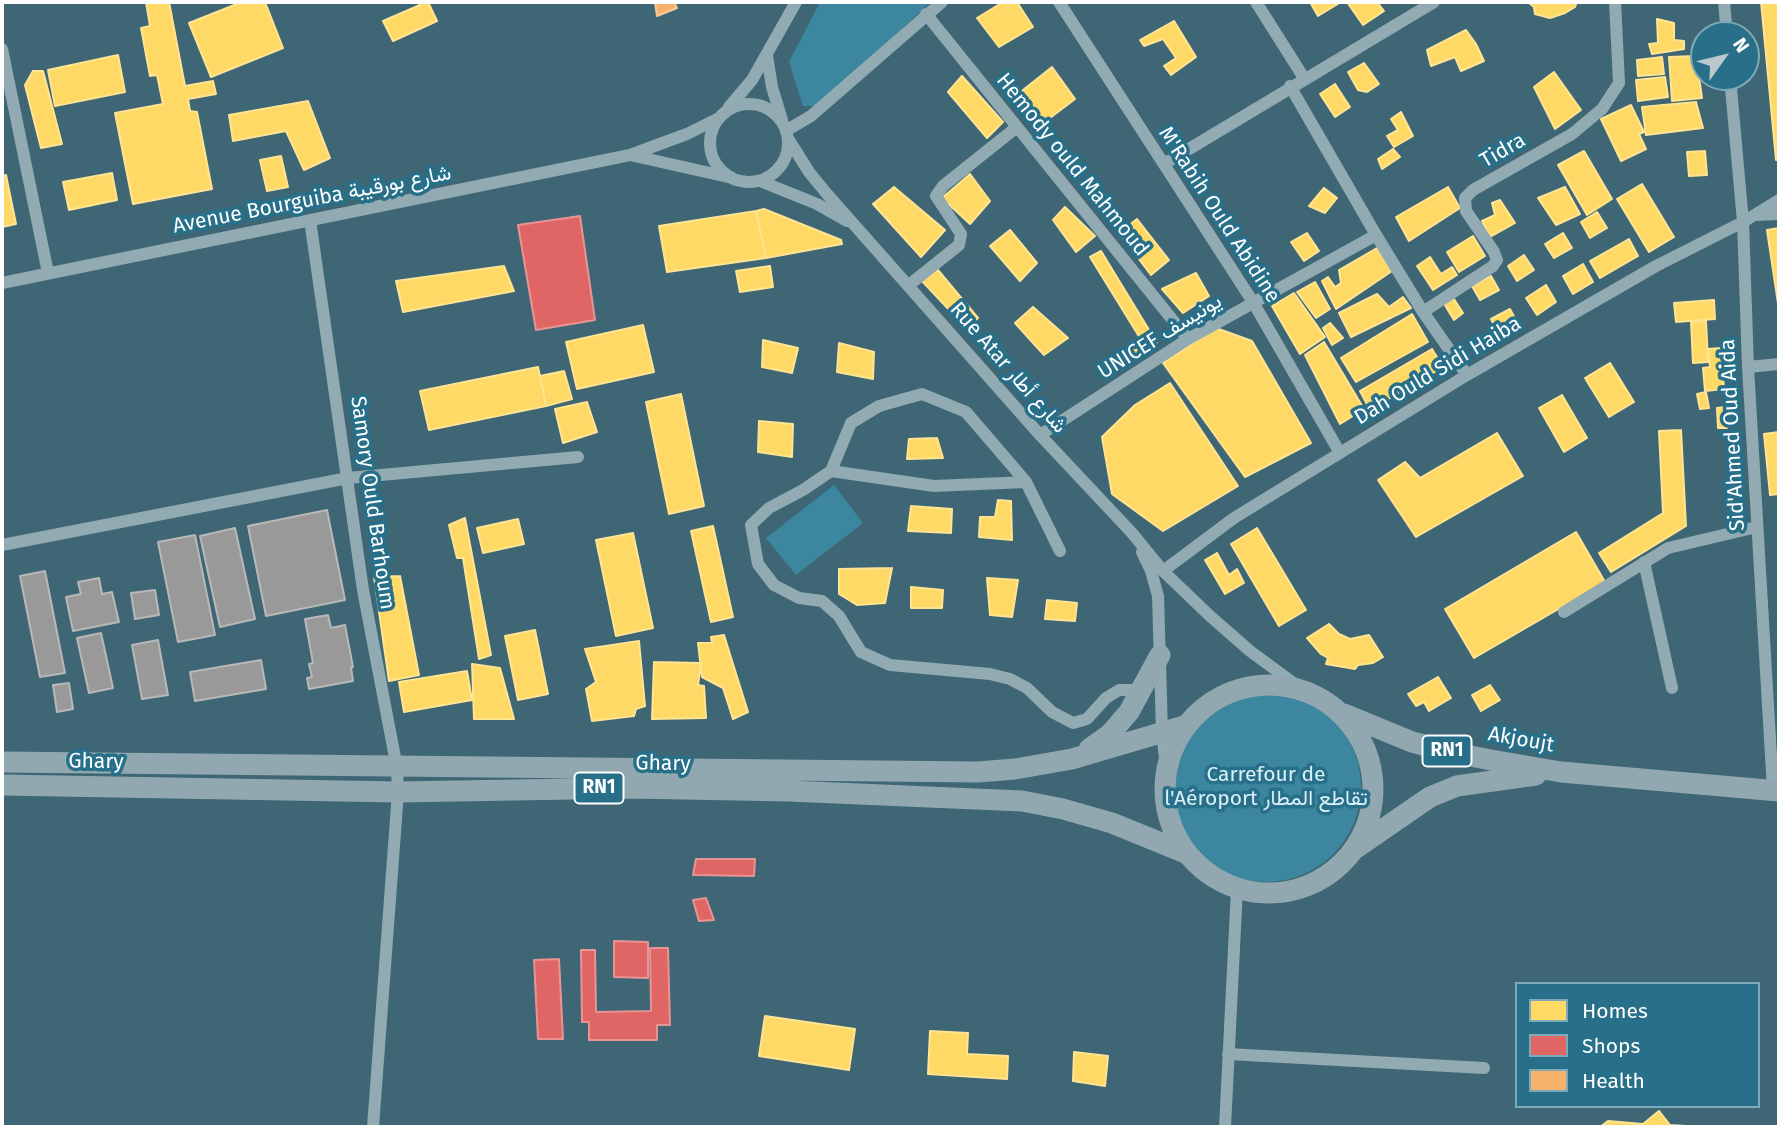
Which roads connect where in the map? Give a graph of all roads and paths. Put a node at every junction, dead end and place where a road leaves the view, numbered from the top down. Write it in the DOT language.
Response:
graph roads {
  1 [pos="796,2"];
  2 [pos="942,2"];
  3 [pos="1059,2"];
  4 [pos="1256,2"];
  5 [pos="1434,2"];
  6 [pos="1615,2"];
  7 [pos="1724,2"];
  8 [pos="926,14"];
  9 [pos="1726,21"];
  10 [pos="2,49"];
  11 [pos="767,56"];
  12 [pos="1304,78"];
  13 [pos="1290,86"];
  14 [pos="1732,91"];
  15 [pos="722,115"];
  16 [pos="1017,127"];
  17 [pos="786,130"];
  18 [pos="630,155"];
  19 [pos="1164,164"];
  20 [pos="732,178"];
  21 [pos="760,181"];
  22 [pos="1779,200"];
  23 [pos="1779,214"];
  24 [pos="1748,218"];
  25 [pos="310,219"];
  26 [pos="856,226"];
  27 [pos="1376,235"];
  28 [pos="48,273"];
  29 [pos="2,283"];
  30 [pos="909,285"];
  31 [pos="1253,302"];
  32 [pos="1423,312"];
  33 [pos="1188,339"];
  34 [pos="1779,364"];
  35 [pos="1748,368"];
  36 [pos="1467,375"];
  37 [pos="1040,435"];
  38 [pos="1340,453"];
  39 [pos="578,457"];
  40 [pos="831,471"];
  41 [pos="348,478"];
  42 [pos="1026,482"];
  43 [pos="1757,527"];
  44 [pos="1132,533"];
  45 [pos="2,545"];
  46 [pos="1060,551"];
  47 [pos="1644,562"];
  48 [pos="1163,570"];
  49 [pos="1564,612"];
  50 [pos="1160,655"];
  51 [pos="1672,688"];
  52 [pos="1303,690"];
  53 [pos="1140,693"];
  54 [pos="1339,711"];
  55 [pos="1184,726"];
  56 [pos="1162,732"];
  57 [pos="1072,760"];
  58 [pos="2,762"];
  59 [pos="1166,766"];
  60 [pos="397,768"];
  61 [pos="1561,772"];
  62 [pos="632,778"];
  63 [pos="2,785"];
  64 [pos="1776,791"];
  65 [pos="398,792"];
  66 [pos="1354,849"];
  67 [pos="1188,854"];
  68 [pos="1237,889"];
  69 [pos="1228,1054"];
  70 [pos="1484,1068"];
  71 [pos="373,1127"];
  72 [pos="1225,1127"];
  1 -- 11 [label="street"];
  2 -- 8 [label="street"];
  3 -- 19 [label="street, M'Rabih Ould Abidine"];
  4 -- 12 [label="street"];
  5 -- 12 [label="street"];
  6 -- 32 [label="street, Tidra"];
  7 -- 9 [label="street"];
  8 -- 16 [label="street, Hemody ould Mahmoud"];
  8 -- 17 [label="street"];
  10 -- 28 [label="street"];
  11 -- 15 [label="street"];
  11 -- 17 [label="street, Rue Atar شارع أطار"];
  12 -- 13 [label="street"];
  13 -- 19 [label="street"];
  13 -- 27 [label="street"];
  14 -- 24 [label="street, Sid'Ahmed Oud Aida"];
  15 -- 17 [label="street"];
  15 -- 18 [label="street, Avenue Bourguiba شارع بورقيبة"];
  15 -- 20 [label="street"];
  16 -- 30 [label="street"];
  16 -- 33 [label="street, Hemody ould Mahmoud"];
  17 -- 21 [label="street"];
  17 -- 26 [label="street, Rue Atar شارع أطار"];
  18 -- 20 [label="street, Avenue Bourguiba شارع بورقيبة"];
  18 -- 25 [label="street, Avenue Bourguiba شارع بورقيبة"];
  19 -- 31 [label="street, M'Rabih Ould Abidine"];
  20 -- 21 [label="street"];
  21 -- 26 [label="street, Rue Atar شارع أطار"];
  22 -- 24 [label="street, Dah Ould Sidi Haiba"];
  23 -- 24 [label="street"];
  24 -- 35 [label="street, Sid'Ahmed Oud Aida"];
  24 -- 36 [label="street, Dah Ould Sidi Haiba"];
  25 -- 28 [label="street, Avenue Bourguiba شارع بورقيبة"];
  25 -- 41 [label="street, Samory Ould Barhoum"];
  26 -- 30 [label="street, Rue Atar شارع أطار"];
  27 -- 31 [label="street, UNICEF يونيسف"];
  27 -- 32 [label="street"];
  28 -- 29 [label="street, Avenue Bourguiba شارع بورقيبة"];
  30 -- 37 [label="street, Rue Atar شارع أطار"];
  31 -- 33 [label="street, UNICEF يونيسف"];
  31 -- 38 [label="street, M'Rabih Ould Abidine"];
  32 -- 36 [label="street"];
  33 -- 37 [label="street, UNICEF يونيسف"];
  34 -- 35 [label="street"];
  35 -- 43 [label="street, Sid'Ahmed Oud Aida"];
  36 -- 38 [label="street, Dah Ould Sidi Haiba"];
  37 -- 44 [label="street, Rue Atar شارع أطار"];
  38 -- 48 [label="street, Dah Ould Sidi Haiba"];
  39 -- 41 [label="street"];
  40 -- 42 [label="street"];
  40 -- 42 [label="street"];
  40 -- 53 [label="street"];
  41 -- 45 [label="street"];
  41 -- 60 [label="street, Samory Ould Barhoum"];
  42 -- 46 [label="street"];
  43 -- 47 [label="street"];
  43 -- 64 [label="street, Sid'Ahmed Oud Aida"];
  44 -- 48 [label="street, Rue Atar شارع أطار"];
  44 -- 50 [label="street, Rue Atar شارع أطار"];
  47 -- 49 [label="street"];
  47 -- 51 [label="street"];
  48 -- 52 [label="street, Rue Atar شارع أطار"];
  50 -- 53 [label="highway"];
  50 -- 56 [label="street, Rue Atar شارع أطار"];
  52 -- 54 [label="highway"];
  52 -- 55 [label="highway"];
  53 -- 57 [label="highway"];
  54 -- 61 [label="highway, Akjoujt / RN1"];
  54 -- 66 [label="highway"];
  55 -- 56 [label="highway, Ghary / RN1"];
  55 -- 59 [label="highway"];
  56 -- 57 [label="highway, Ghary / RN1"];
  56 -- 59 [label="street, Rue Atar شارع أطار"];
  57 -- 62 [label="highway, Ghary / RN1"];
  58 -- 60 [label="highway, Ghary / RN1"];
  59 -- 67 [label="highway"];
  60 -- 62 [label="highway, Ghary / RN1"];
  60 -- 65 [label="street, Samory Ould Barhoum"];
  61 -- 64 [label="highway, RN1"];
  61 -- 66 [label="highway, Akjoujt / RN1"];
  62 -- 65 [label="highway, Ghary / RN1"];
  62 -- 67 [label="highway, Ghary / RN1"];
  63 -- 65 [label="highway, Ghary / RN1"];
  65 -- 71 [label="street, Samory Ould Barhoum"];
  66 -- 68 [label="highway"];
  67 -- 68 [label="highway"];
  68 -- 69 [label="street"];
  69 -- 70 [label="street"];
  69 -- 72 [label="street"];
}
